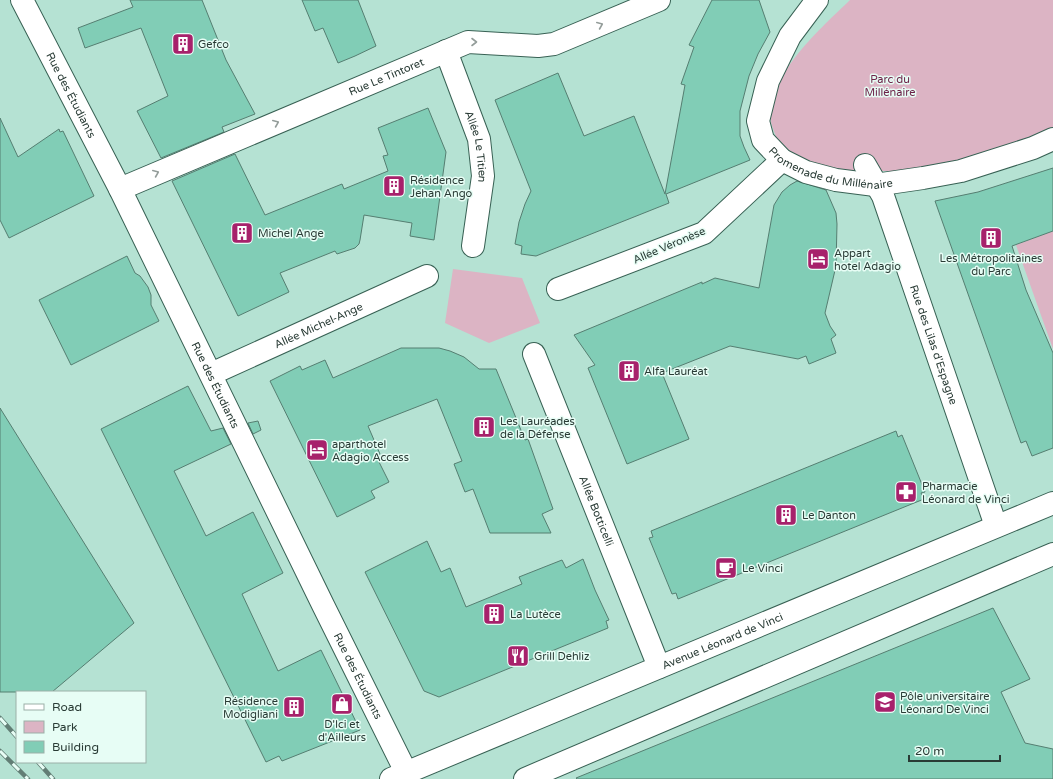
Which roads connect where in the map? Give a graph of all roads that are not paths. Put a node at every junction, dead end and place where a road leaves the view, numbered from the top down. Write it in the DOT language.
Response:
graph roads {
  1 [pos="22,0"];
  2 [pos="659,0"];
  3 [pos="821,1"];
  4 [pos="446,51"];
  5 [pos="1053,140"];
  6 [pos="782,160"];
  7 [pos="865,165"];
  8 [pos="120,189"];
  9 [pos="879,190"];
  10 [pos="473,246"];
  11 [pos="427,276"];
  12 [pos="558,289"];
  13 [pos="534,354"];
  14 [pos="211,374"];
  15 [pos="1053,503"];
  16 [pos="996,526"];
  17 [pos="1053,554"];
  18 [pos="659,667"];
  19 [pos="398,776"];
  20 [pos="525,779"];
  1 -- 8 [label="street, Rue des Étudiants"];
  4 -- 2 [label="street, Rue Le Tintoret, one-way"];
  3 -- 6 [label="street, Promenade du Millénaire"];
  8 -- 4 [label="street, Rue Le Tintoret, one-way"];
  4 -- 10 [label="street, Allée Le Titien"];
  5 -- 9 [label="street, Promenade du Millénaire"];
  6 -- 9 [label="street, Promenade du Millénaire"];
  6 -- 12 [label="street, Allée Véronèse"];
  7 -- 9 [label="street, Rue des Lilas d'Espagne"];
  8 -- 14 [label="street, Rue des Étudiants"];
  9 -- 16 [label="street, Rue des Lilas d'Espagne"];
  11 -- 14 [label="street, Allée Michel-Ange"];
  13 -- 18 [label="street, Allée Botticelli"];
  14 -- 19 [label="street, Rue des Étudiants"];
  15 -- 16 [label="street, Avenue Léonard de Vinci"];
  16 -- 18 [label="street, Avenue Léonard de Vinci"];
  17 -- 20 [label="street"];
  18 -- 19 [label="street, Avenue Léonard de Vinci"];
}
